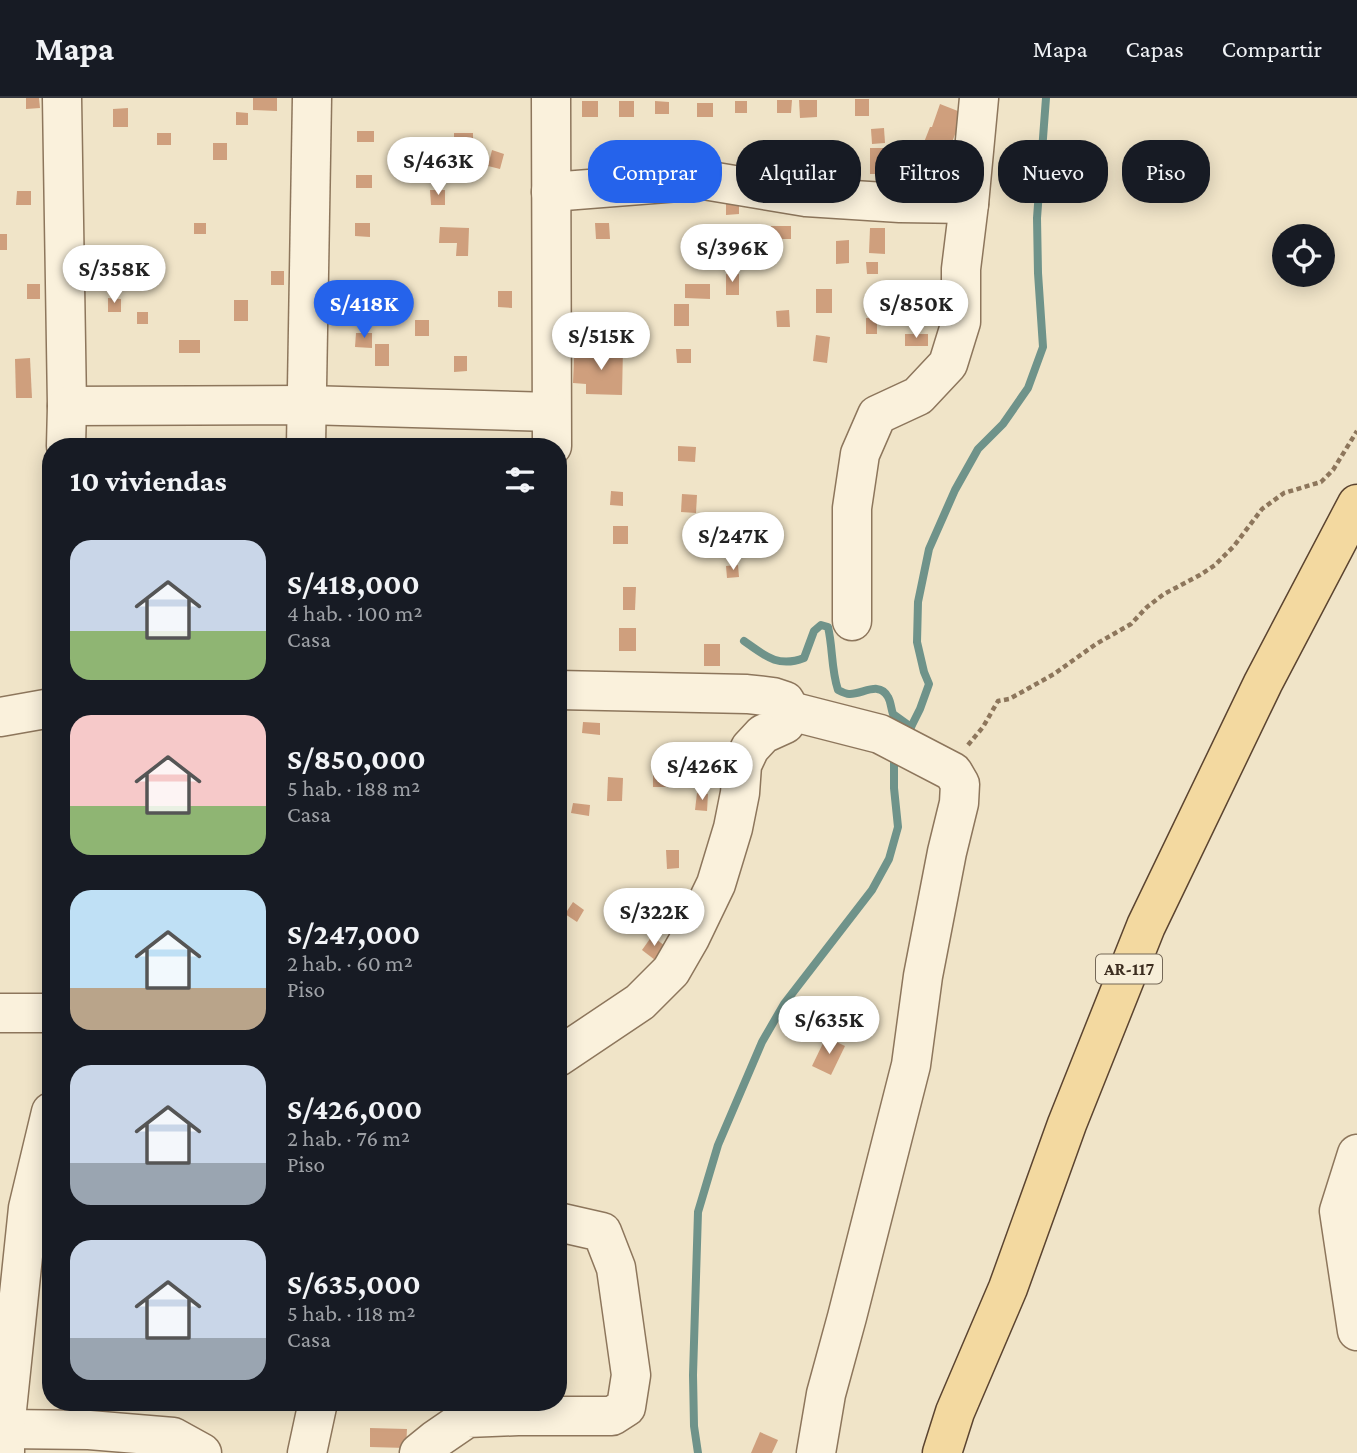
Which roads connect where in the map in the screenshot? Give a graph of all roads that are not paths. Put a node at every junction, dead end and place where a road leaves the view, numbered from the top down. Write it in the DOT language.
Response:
graph roads {
  1 [pos="62,98"];
  2 [pos="312,98"];
  3 [pos="551,98"];
  4 [pos="979,98"];
  5 [pos="551,192"];
  6 [pos="969,204"];
  7 [pos="306,405"];
  8 [pos="67,406"];
  9 [pos="552,429"];
  10 [pos="66,438"];
  11 [pos="306,438"];
  12 [pos="1357,505"];
  13 [pos="852,621"];
  14 [pos="567,690"];
  15 [pos="42,710"];
  16 [pos="790,712"];
  17 [pos="0,717"];
  18 [pos="0,1013"];
  19 [pos="42,1013"];
  20 [pos="567,1051"];
  21 [pos="42,1150"];
  22 [pos="1357,1154"];
  23 [pos="1348,1217"];
  24 [pos="567,1224"];
  25 [pos="1357,1331"];
  26 [pos="316,1411"];
  27 [pos="5,1441"];
  28 [pos="202,1453"];
  29 [pos="307,1453"];
  30 [pos="419,1453"];
  31 [pos="816,1453"];
  32 [pos="943,1453"];
  1 -- 8 [label="street"];
  2 -- 7 [label="street"];
  3 -- 5 [label="street"];
  4 -- 6 [label="street"];
  5 -- 6 [label="street"];
  5 -- 9 [label="street"];
  6 -- 13 [label="street"];
  7 -- 8 [label="street"];
  7 -- 9 [label="street"];
  7 -- 11 [label="street"];
  8 -- 10 [label="street"];
  12 -- 32 [label="main road, AR-117"];
  14 -- 16 [label="street"];
  15 -- 17 [label="street"];
  16 -- 20 [label="street"];
  16 -- 31 [label="street"];
  18 -- 19 [label="street"];
  21 -- 27 [label="street"];
  22 -- 23 [label="street"];
  23 -- 25 [label="street"];
  24 -- 30 [label="street"];
  26 -- 29 [label="street"];
  27 -- 28 [label="street"];
}
